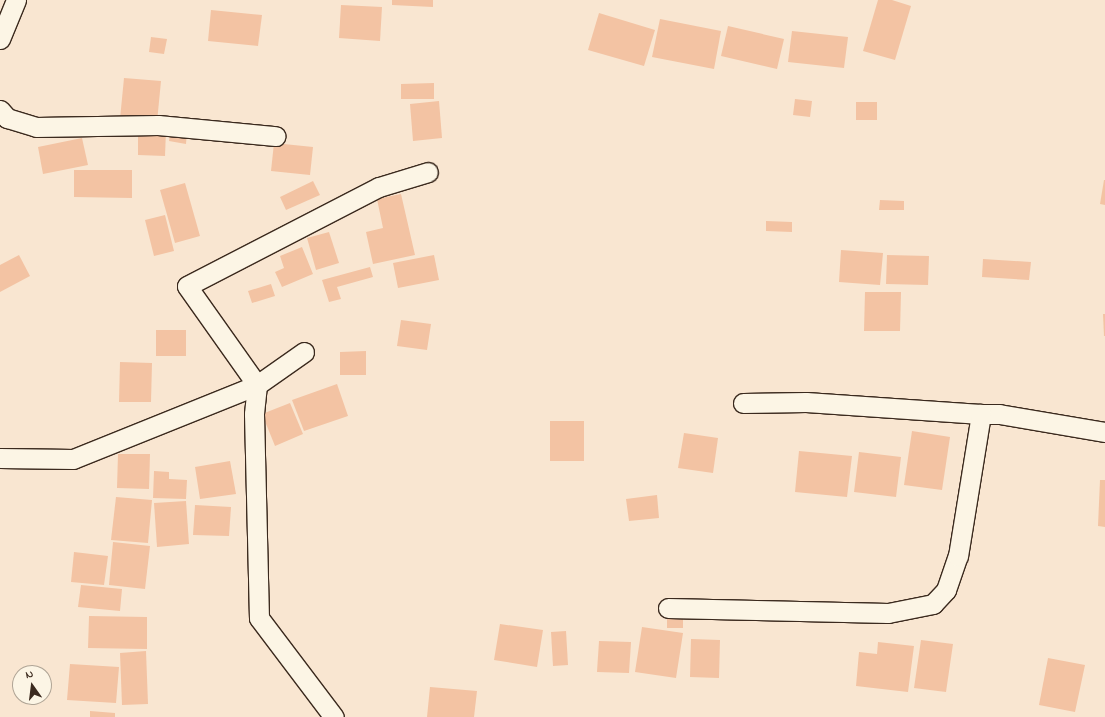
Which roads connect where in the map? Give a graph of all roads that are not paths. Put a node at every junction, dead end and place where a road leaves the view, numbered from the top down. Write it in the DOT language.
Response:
graph roads {
  1 [pos="16,0"];
  2 [pos="0,39"];
  3 [pos="0,110"];
  4 [pos="275,136"];
  5 [pos="428,172"];
  6 [pos="304,352"];
  7 [pos="257,385"];
  8 [pos="743,403"];
  9 [pos="981,414"];
  10 [pos="1105,432"];
  11 [pos="0,458"];
  12 [pos="668,608"];
  13 [pos="334,717"];
  1 -- 2 [label="street"];
  3 -- 4 [label="street"];
  5 -- 7 [label="street"];
  6 -- 7 [label="street"];
  7 -- 11 [label="street"];
  7 -- 13 [label="street"];
  8 -- 9 [label="street"];
  9 -- 10 [label="street"];
  9 -- 12 [label="street"];
}
